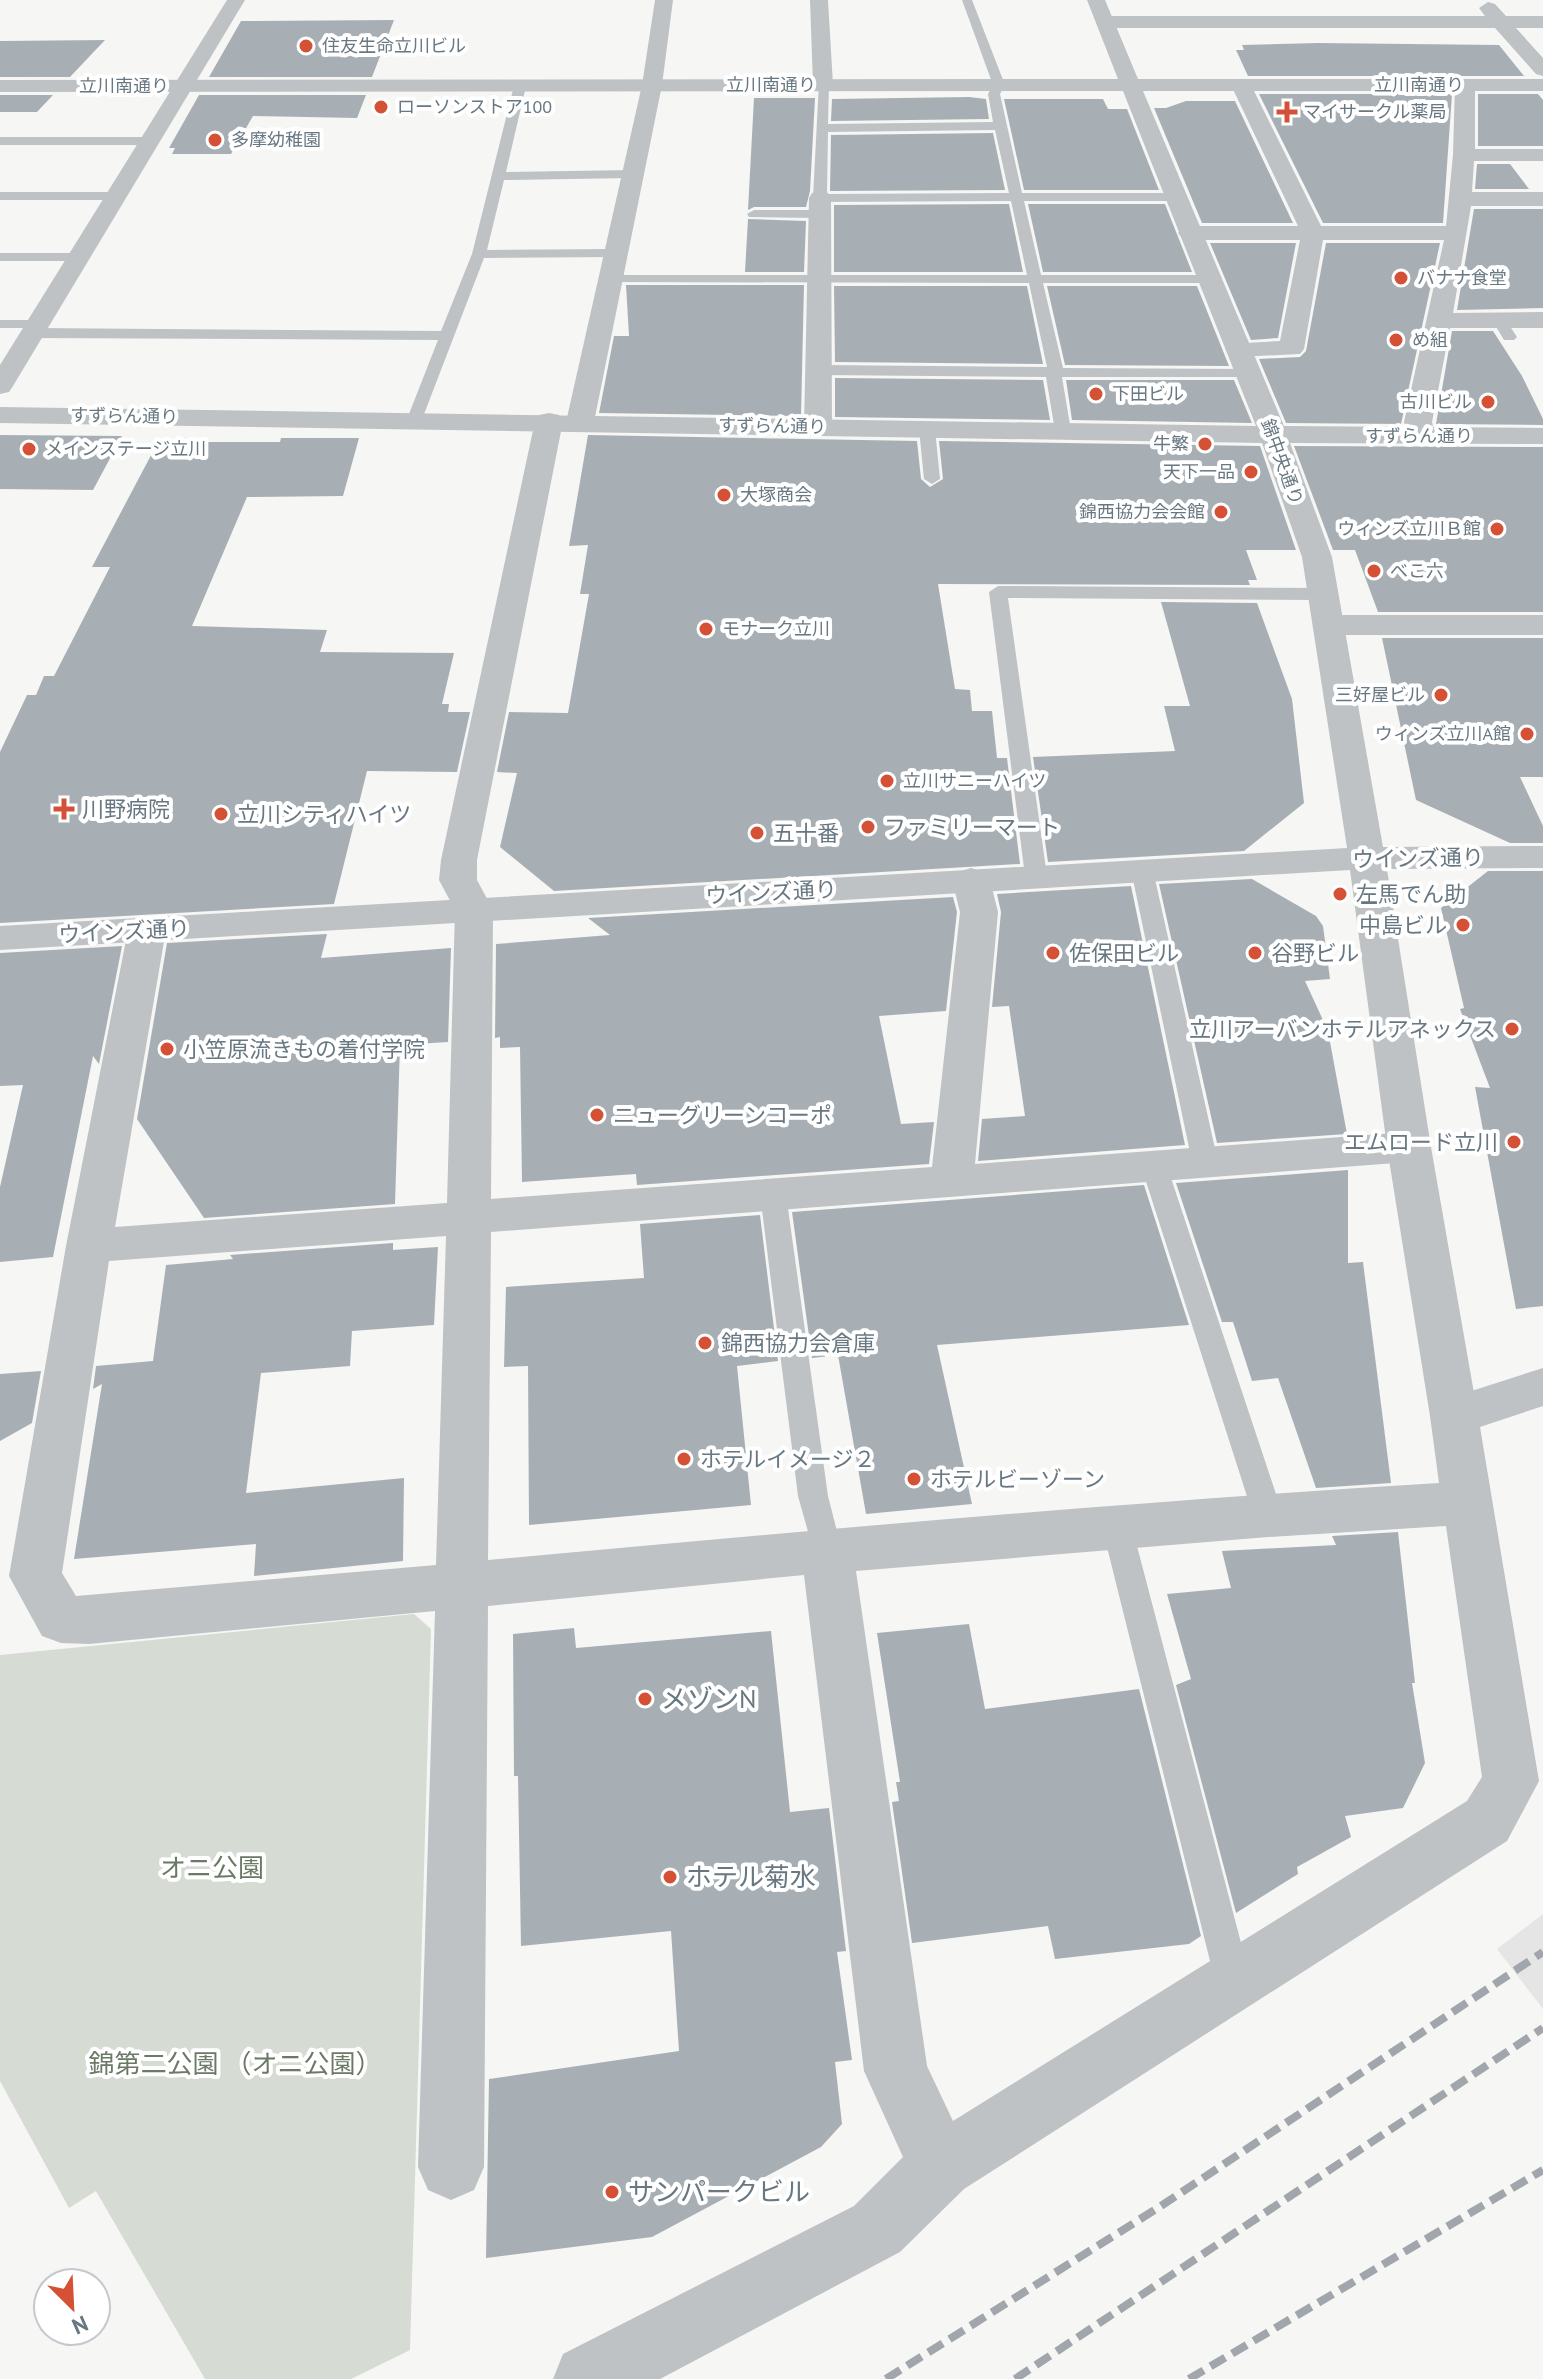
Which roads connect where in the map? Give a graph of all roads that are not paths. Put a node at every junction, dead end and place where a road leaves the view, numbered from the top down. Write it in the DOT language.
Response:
graph roads {
  1 [pos="236,0"];
  2 [pos="664,0"];
  3 [pos="819,0"];
  4 [pos="967,0"];
  5 [pos="1096,0"];
  6 [pos="1481,0"];
  7 [pos="1105,22"];
  8 [pos="1500,22"];
  9 [pos="1543,22"];
  10 [pos="1543,70"];
  11 [pos="652,85"];
  12 [pos="823,85"];
  13 [pos="999,85"];
  14 [pos="1131,85"];
  15 [pos="1241,85"];
  16 [pos="1465,85"];
  17 [pos="1543,85"];
  18 [pos="0,86"];
  19 [pos="185,86"];
  20 [pos="520,86"];
  21 [pos="1000,126"];
  22 [pos="824,128"];
  23 [pos="0,141"];
  24 [pos="150,141"];
  25 [pos="1464,155"];
  26 [pos="1543,155"];
  27 [pos="632,174"];
  28 [pos="498,176"];
  29 [pos="0,196"];
  30 [pos="117,196"];
  31 [pos="1174,197"];
  32 [pos="1016,198"];
  33 [pos="1462,199"];
  34 [pos="1543,199"];
  35 [pos="820,206"];
  36 [pos="754,214"];
  37 [pos="1190,233"];
  38 [pos="1313,233"];
  39 [pos="1457,233"];
  40 [pos="615,253"];
  41 [pos="479,254"];
  42 [pos="0,257"];
  43 [pos="79,257"];
  44 [pos="820,278"];
  45 [pos="610,279"];
  46 [pos="1034,279"];
  47 [pos="1208,279"];
  48 [pos="1543,320"];
  49 [pos="1439,321"];
  50 [pos="0,324"];
  51 [pos="35,329"];
  52 [pos="445,336"];
  53 [pos="1238,349"];
  54 [pos="819,370"];
  55 [pos="1056,371"];
  56 [pos="1247,374"];
  57 [pos="0,386"];
  58 [pos="0,415"];
  59 [pos="415,419"];
  60 [pos="564,421"];
  61 [pos="818,427"];
  62 [pos="927,429"];
  63 [pos="1063,431"];
  64 [pos="1274,436"];
  65 [pos="1421,436"];
  66 [pos="1543,436"];
  67 [pos="932,479"];
  68 [pos="1328,609"];
  69 [pos="1543,625"];
  70 [pos="1543,857"];
  71 [pos="1368,858"];
  72 [pos="1142,870"];
  73 [pos="1036,876"];
  74 [pos="971,880"];
  75 [pos="474,910"];
  76 [pos="147,930"];
  77 [pos="0,938"];
  78 [pos="1409,1147"];
  79 [pos="1205,1162"];
  80 [pos="1154,1166"];
  81 [pos="952,1181"];
  82 [pos="773,1194"];
  83 [pos="468,1217"];
  84 [pos="89,1246"];
  85 [pos="1543,1387"];
  86 [pos="1454,1416"];
  87 [pos="1468,1503"];
  88 [pos="1268,1515"];
  89 [pos="1117,1527"];
  90 [pos="827,1551"];
  91 [pos="462,1585"];
  92 [pos="1233,1981"];
  93 [pos="941,2166"];
  94 [pos="451,2167"];
  95 [pos="588,2379"];
  1 -- 19 [label="street"];
  2 -- 11 [label="street"];
  3 -- 12 [label="street"];
  4 -- 13 [label="lane"];
  5 -- 7 [label="street, 錦中央通り"];
  6 -- 8 [label="street"];
  7 -- 8 [label="street"];
  7 -- 14 [label="street, 錦中央通り"];
  8 -- 9 [label="street"];
  8 -- 10 [label="street"];
  11 -- 12 [label="street, 立川南通り"];
  11 -- 20 [label="street, 立川南通り"];
  11 -- 27 [label="street"];
  12 -- 13 [label="street, 立川南通り"];
  12 -- 22 [label="lane"];
  13 -- 14 [label="street, 立川南通り"];
  13 -- 21 [label="lane"];
  14 -- 15 [label="street, 立川南通り"];
  14 -- 31 [label="street, 錦中央通り"];
  15 -- 16 [label="street, 立川南通り"];
  15 -- 38 [label="street"];
  16 -- 17 [label="street, 立川南通り"];
  16 -- 25 [label="street"];
  18 -- 19 [label="street, 立川南通り"];
  19 -- 20 [label="street, 立川南通り"];
  19 -- 24 [label="street"];
  20 -- 28 [label="lane"];
  21 -- 22 [label="lane"];
  21 -- 32 [label="lane"];
  22 -- 35 [label="lane"];
  23 -- 24 [label="lane"];
  24 -- 30 [label="street"];
  25 -- 26 [label="street"];
  25 -- 33 [label="street"];
  27 -- 28 [label="lane"];
  27 -- 40 [label="street"];
  28 -- 41 [label="lane"];
  29 -- 30 [label="lane"];
  30 -- 43 [label="street"];
  31 -- 32 [label="lane"];
  31 -- 37 [label="street, 錦中央通り"];
  32 -- 35 [label="lane"];
  32 -- 46 [label="lane"];
  33 -- 34 [label="street"];
  33 -- 39 [label="street"];
  35 -- 36 [label="lane"];
  35 -- 44 [label="street"];
  37 -- 38 [label="street"];
  37 -- 47 [label="street, 錦中央通り"];
  38 -- 39 [label="street"];
  38 -- 53 [label="street"];
  39 -- 49 [label="street"];
  40 -- 41 [label="lane"];
  40 -- 45 [label="street"];
  41 -- 52 [label="lane"];
  42 -- 43 [label="lane"];
  43 -- 51 [label="street"];
  44 -- 45 [label="lane"];
  44 -- 46 [label="lane"];
  44 -- 54 [label="street"];
  45 -- 60 [label="street"];
  46 -- 47 [label="lane"];
  46 -- 55 [label="lane"];
  47 -- 53 [label="street, 錦中央通り"];
  48 -- 49 [label="street"];
  49 -- 65 [label="street"];
  50 -- 51 [label="lane"];
  51 -- 52 [label="lane"];
  51 -- 57 [label="street"];
  52 -- 59 [label="lane"];
  53 -- 56 [label="street, 錦中央通り"];
  54 -- 55 [label="lane"];
  54 -- 61 [label="street"];
  55 -- 56 [label="lane"];
  55 -- 63 [label="lane"];
  56 -- 64 [label="street, 錦中央通り"];
  58 -- 59 [label="street, すずらん通り"];
  59 -- 60 [label="street, すずらん通り"];
  60 -- 61 [label="street, すずらん通り"];
  60 -- 75 [label="street"];
  61 -- 62 [label="street, すずらん通り"];
  62 -- 63 [label="street, すずらん通り"];
  62 -- 67 [label="lane"];
  63 -- 64 [label="street, すずらん通り"];
  64 -- 65 [label="street, すずらん通り"];
  64 -- 68 [label="street, 錦中央通り"];
  65 -- 66 [label="street, すずらん通り"];
  68 -- 69 [label="street"];
  68 -- 71 [label="street, 錦中央通り"];
  68 -- 73 [label="lane"];
  70 -- 71 [label="street, ウインズ通り"];
  71 -- 72 [label="street, ウインズ通り"];
  71 -- 78 [label="street, 錦中央通り"];
  72 -- 73 [label="street, ウインズ通り"];
  72 -- 79 [label="lane"];
  73 -- 74 [label="street, ウインズ通り"];
  74 -- 75 [label="street, ウインズ通り"];
  74 -- 81 [label="street"];
  75 -- 76 [label="street, ウインズ通り"];
  75 -- 83 [label="street"];
  76 -- 77 [label="street, ウインズ通り"];
  76 -- 84 [label="street"];
  78 -- 79 [label="street"];
  78 -- 86 [label="street, 錦中央通り"];
  79 -- 80 [label="street"];
  80 -- 81 [label="street"];
  80 -- 88 [label="lane"];
  81 -- 82 [label="street"];
  82 -- 83 [label="street"];
  82 -- 90 [label="lane"];
  83 -- 84 [label="street"];
  83 -- 91 [label="street"];
  84 -- 91 [label="street"];
  85 -- 86 [label="street"];
  86 -- 87 [label="street, 錦中央通り"];
  87 -- 88 [label="street"];
  87 -- 92 [label="street, 錦中央通り"];
  88 -- 89 [label="street"];
  89 -- 90 [label="street"];
  89 -- 92 [label="lane"];
  90 -- 91 [label="street"];
  90 -- 93 [label="street"];
  91 -- 94 [label="street"];
  92 -- 93 [label="street, 錦中央通り"];
  93 -- 95 [label="street, 錦中央通り"];
}
